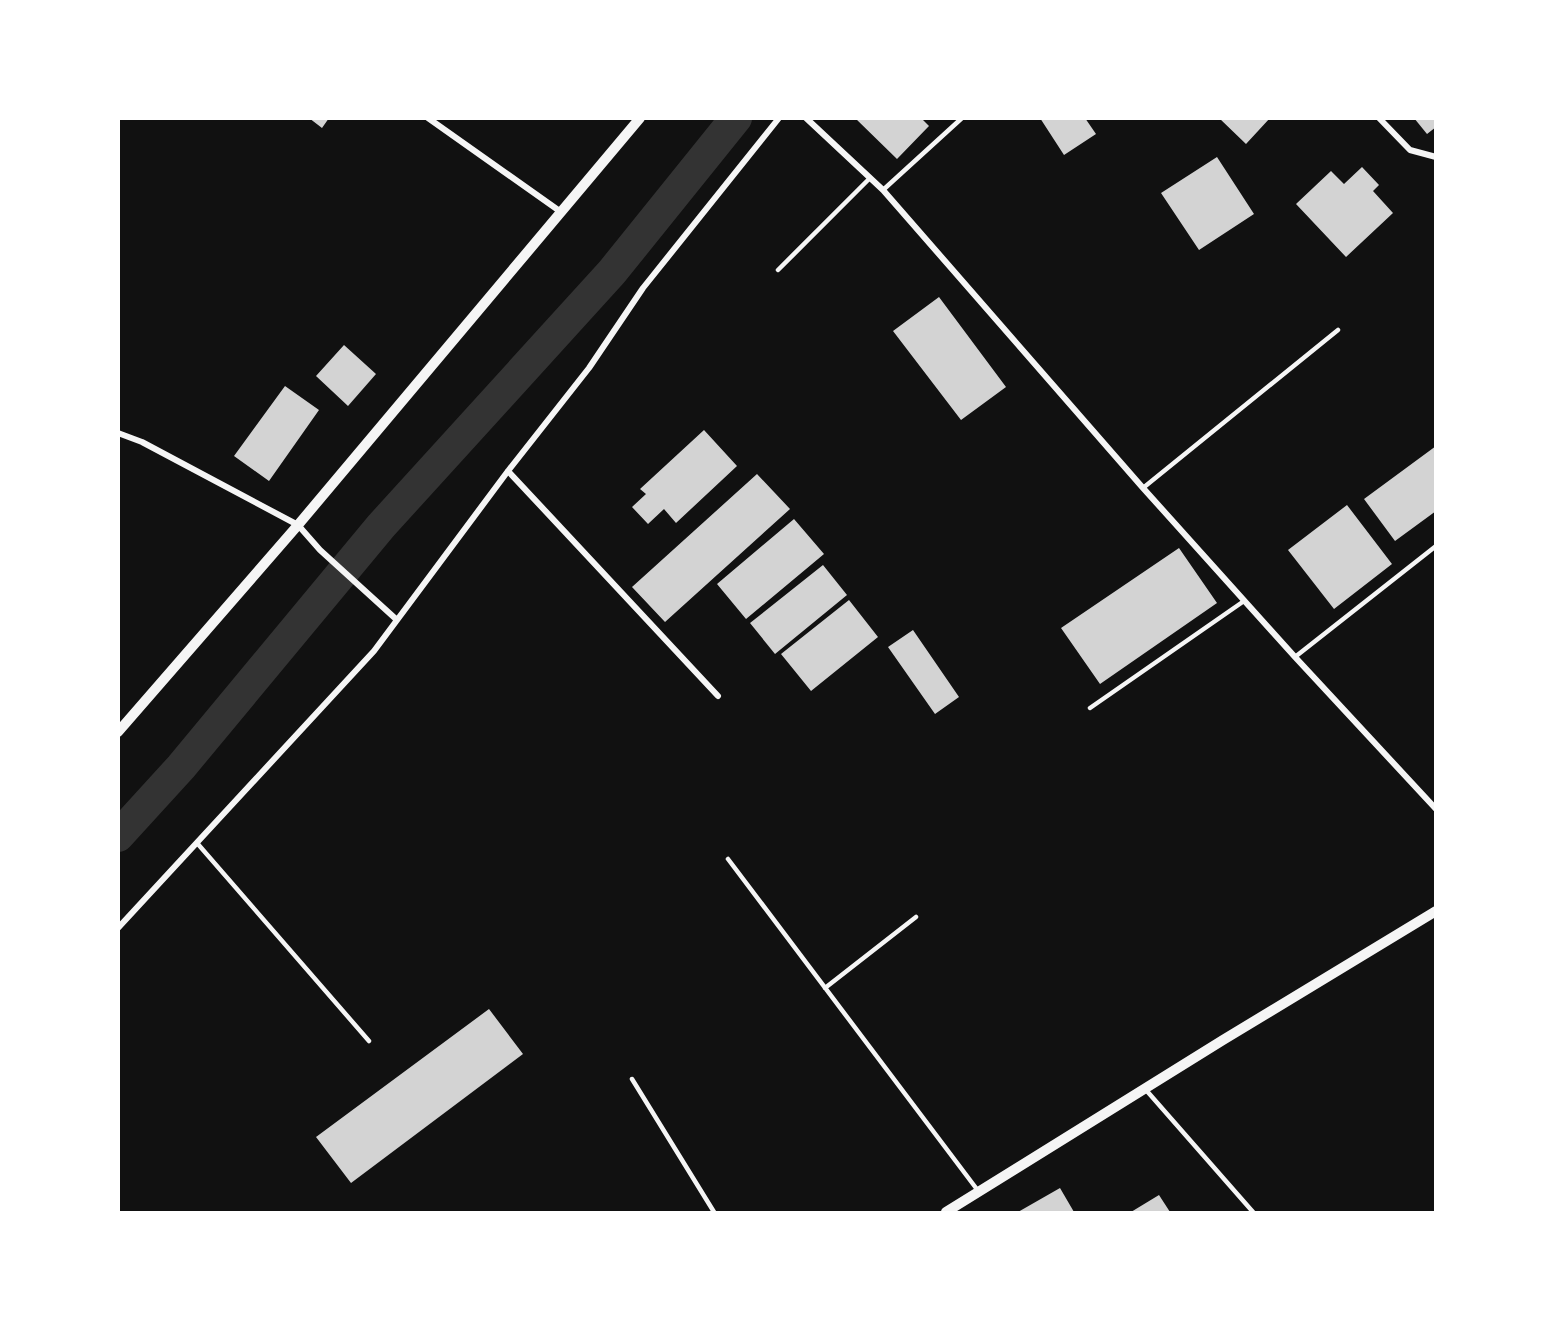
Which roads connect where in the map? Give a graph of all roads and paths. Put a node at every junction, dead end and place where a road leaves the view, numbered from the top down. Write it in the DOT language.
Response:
graph roads {
  1 [pos="428,118"];
  2 [pos="640,118"];
  3 [pos="779,118"];
  4 [pos="806,118"];
  5 [pos="962,118"];
  6 [pos="1380,118"];
  7 [pos="1436,157"];
  8 [pos="870,178"];
  9 [pos="883,190"];
  10 [pos="561,212"];
  11 [pos="778,270"];
  12 [pos="1338,330"];
  13 [pos="118,434"];
  14 [pos="508,471"];
  15 [pos="1143,488"];
  16 [pos="298,525"];
  17 [pos="1436,546"];
  18 [pos="1244,602"];
  19 [pos="397,620"];
  20 [pos="1295,657"];
  21 [pos="718,696"];
  22 [pos="1090,708"];
  23 [pos="118,732"];
  24 [pos="1436,809"];
  25 [pos="197,843"];
  26 [pos="728,859"];
  27 [pos="1435,915"];
  28 [pos="916,917"];
  29 [pos="118,928"];
  30 [pos="825,988"];
  31 [pos="369,1041"];
  32 [pos="632,1078"];
  33 [pos="1145,1089"];
  34 [pos="979,1192"];
  35 [pos="714,1212"];
  36 [pos="946,1212"];
  37 [pos="1253,1212"];
  1 -- 10 [label="street"];
  2 -- 10 [label="street"];
  3 -- 14 [label="street"];
  4 -- 8 [label="street"];
  5 -- 9 [label="lane"];
  6 -- 7 [label="street"];
  8 -- 9 [label="street"];
  8 -- 11 [label="lane"];
  9 -- 15 [label="street"];
  10 -- 16 [label="street"];
  12 -- 15 [label="lane"];
  13 -- 16 [label="street"];
  14 -- 19 [label="street"];
  14 -- 21 [label="street"];
  15 -- 18 [label="street"];
  16 -- 19 [label="street"];
  16 -- 23 [label="street"];
  17 -- 20 [label="lane"];
  18 -- 20 [label="street"];
  18 -- 22 [label="lane"];
  19 -- 25 [label="street"];
  20 -- 24 [label="street"];
  25 -- 29 [label="street"];
  25 -- 31 [label="lane"];
  26 -- 30 [label="lane"];
  27 -- 33 [label="street"];
  28 -- 30 [label="lane"];
  30 -- 34 [label="lane"];
  32 -- 35 [label="lane"];
  33 -- 34 [label="street"];
  33 -- 37 [label="lane"];
  34 -- 36 [label="street"];
}
